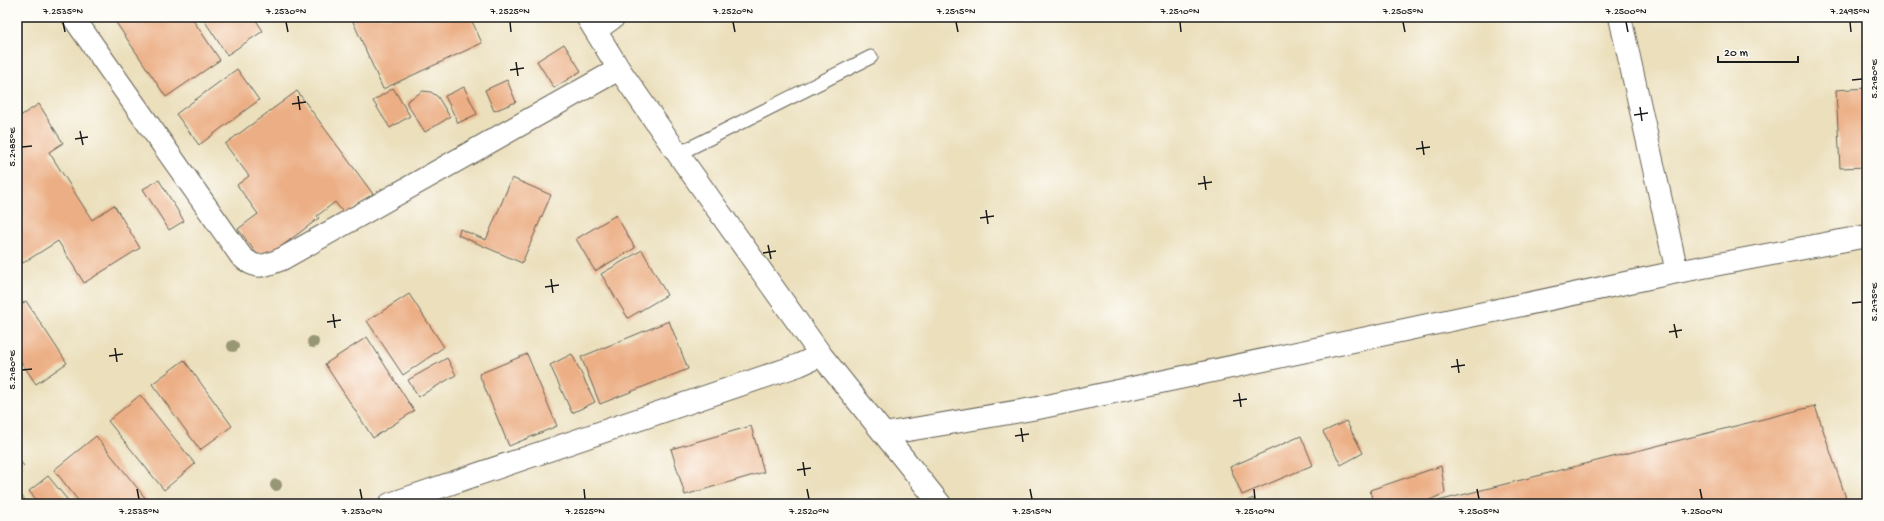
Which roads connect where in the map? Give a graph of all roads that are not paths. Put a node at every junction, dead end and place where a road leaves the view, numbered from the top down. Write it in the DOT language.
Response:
graph roads {
  1 [pos="73,17"];
  2 [pos="614,17"];
  3 [pos="1620,17"];
  4 [pos="592,24"];
  5 [pos="870,57"];
  6 [pos="619,69"];
  7 [pos="678,154"];
  8 [pos="1867,236"];
  9 [pos="1677,272"];
  10 [pos="821,355"];
  11 [pos="884,434"];
  12 [pos="390,504"];
  13 [pos="940,504"];
  1 -- 6 [label="street"];
  2 -- 4 [label="street"];
  3 -- 9 [label="street"];
  4 -- 6 [label="street"];
  5 -- 7 [label="lane"];
  6 -- 7 [label="street"];
  7 -- 10 [label="street"];
  8 -- 9 [label="street"];
  9 -- 11 [label="street"];
  10 -- 11 [label="street"];
  10 -- 12 [label="street"];
  11 -- 13 [label="street"];
}
